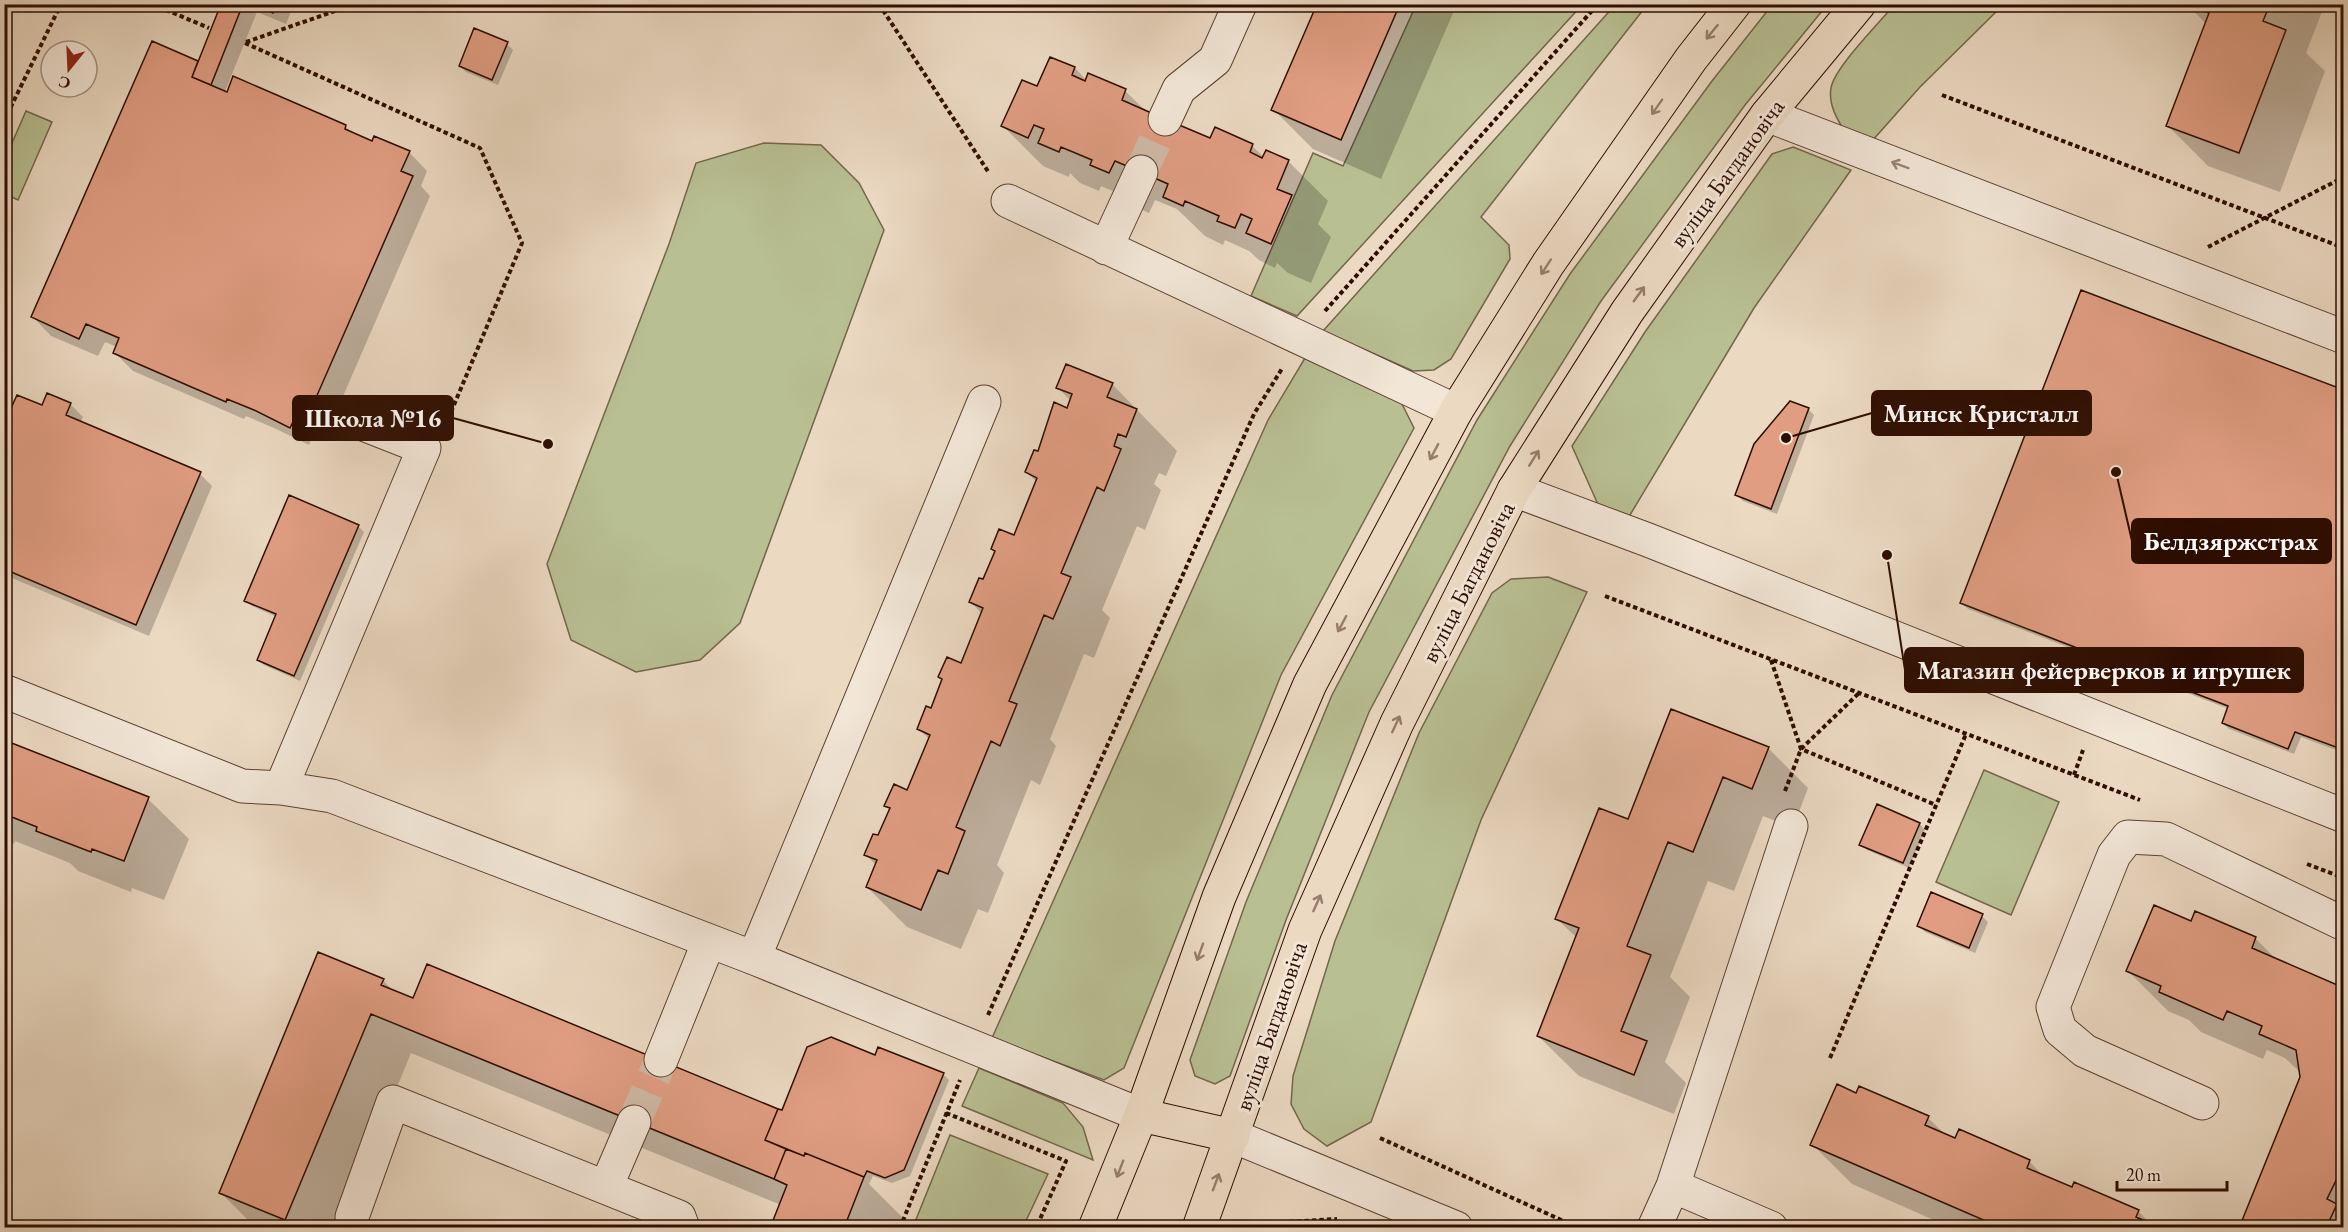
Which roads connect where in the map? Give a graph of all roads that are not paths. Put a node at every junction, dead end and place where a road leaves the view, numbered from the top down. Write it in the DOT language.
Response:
graph roads {
  1 [pos="1240,4"];
  2 [pos="1734,4"];
  3 [pos="1859,4"];
  4 [pos="1767,115"];
  5 [pos="1165,119"];
  6 [pos="1141,172"];
  7 [pos="1008,201"];
  8 [pos="1106,248"];
  9 [pos="2343,337"];
  10 [pos="984,402"];
  11 [pos="1456,411"];
  12 [pos="340,415"];
  13 [pos="1514,490"];
  14 [pos="4,691"];
  15 [pos="281,788"];
  16 [pos="2343,816"];
  17 [pos="1791,826"];
  18 [pos="2343,924"];
  19 [pos="709,941"];
  20 [pos="754,958"];
  21 [pos="661,1060"];
  22 [pos="2202,1103"];
  23 [pos="1141,1115"];
  24 [pos="634,1122"];
  25 [pos="1233,1136"];
  26 [pos="1673,1186"];
  27 [pos="606,1187"];
  28 [pos="352,1217"];
  29 [pos="683,1227"];
  30 [pos="1095,1227"];
  31 [pos="1199,1227"];
  32 [pos="1456,1227"];
  33 [pos="1654,1227"];
  34 [pos="1772,1227"];
  1 -- 5 [label="street"];
  2 -- 11 [label="main road, one-way"];
  3 -- 4 [label="main road, вуліца Багдановіча"];
  9 -- 4 [label="street, one-way"];
  13 -- 4 [label="main road, вуліца Багдановіча, one-way"];
  6 -- 8 [label="street"];
  7 -- 8 [label="street"];
  8 -- 11 [label="street"];
  10 -- 20 [label="street"];
  11 -- 23 [label="main road, one-way"];
  12 -- 15 [label="street"];
  13 -- 16 [label="street"];
  25 -- 13 [label="main road, вуліца Багдановіча, one-way"];
  14 -- 15 [label="street"];
  15 -- 19 [label="street"];
  17 -- 26 [label="street"];
  18 -- 22 [label="street"];
  19 -- 20 [label="street"];
  19 -- 21 [label="street"];
  20 -- 23 [label="street"];
  23 -- 25 [label="main road"];
  23 -- 30 [label="main road, one-way"];
  24 -- 27 [label="street"];
  31 -- 25 [label="main road, вуліца Багдановіча, one-way"];
  25 -- 32 [label="street"];
  26 -- 33 [label="street"];
  26 -- 34 [label="street"];
  27 -- 28 [label="street"];
  27 -- 29 [label="street"];
}
